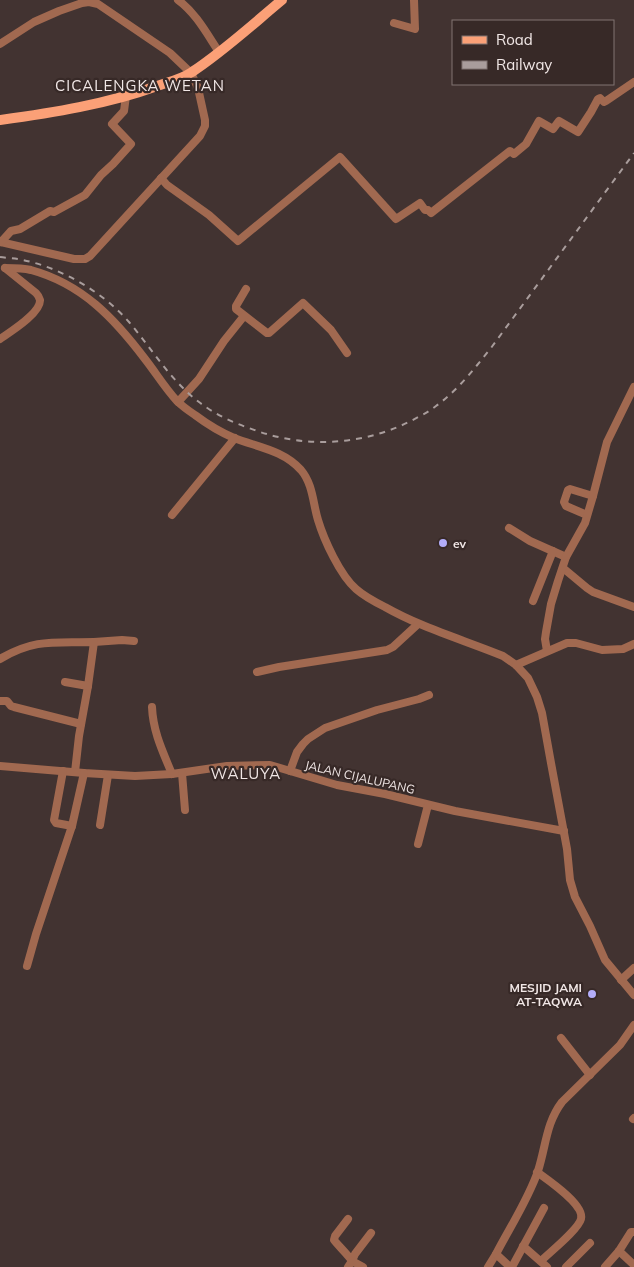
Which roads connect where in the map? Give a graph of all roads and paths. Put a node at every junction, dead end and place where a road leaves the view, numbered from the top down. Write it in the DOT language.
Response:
graph roads {
  1 [pos="178,0"];
  2 [pos="282,0"];
  3 [pos="414,0"];
  4 [pos="394,23"];
  5 [pos="0,44"];
  6 [pos="219,52"];
  7 [pos="191,73"];
  8 [pos="634,82"];
  9 [pos="126,96"];
  10 [pos="0,120"];
  11 [pos="161,178"];
  12 [pos="0,242"];
  13 [pos="2,267"];
  14 [pos="246,289"];
  15 [pos="244,316"];
  16 [pos="0,339"];
  17 [pos="347,353"];
  18 [pos="634,387"];
  19 [pos="178,402"];
  20 [pos="195,415"];
  21 [pos="189,422"];
  22 [pos="235,438"];
  23 [pos="594,496"];
  24 [pos="172,515"];
  25 [pos="587,515"];
  26 [pos="509,528"];
  27 [pos="553,551"];
  28 [pos="566,557"];
  29 [pos="563,568"];
  30 [pos="533,601"];
  31 [pos="634,608"];
  32 [pos="418,624"];
  33 [pos="134,641"];
  34 [pos="94,642"];
  35 [pos="634,644"];
  36 [pos="547,651"];
  37 [pos="0,659"];
  38 [pos="516,665"];
  39 [pos="257,672"];
  40 [pos="65,682"];
  41 [pos="88,686"];
  42 [pos="429,695"];
  43 [pos="0,701"];
  44 [pos="152,707"];
  45 [pos="81,724"];
  46 [pos="0,766"];
  47 [pos="63,771"];
  48 [pos="290,771"];
  49 [pos="75,772"];
  50 [pos="84,773"];
  51 [pos="172,774"];
  52 [pos="182,774"];
  53 [pos="108,775"];
  54 [pos="428,804"];
  55 [pos="185,810"];
  56 [pos="100,824"];
  57 [pos="72,826"];
  58 [pos="564,831"];
  59 [pos="418,844"];
  60 [pos="27,966"];
  61 [pos="634,968"];
  62 [pos="621,980"];
  63 [pos="634,995"];
  64 [pos="634,1025"];
  65 [pos="562,1038"];
  66 [pos="590,1075"];
  67 [pos="538,1172"];
  68 [pos="544,1208"];
  69 [pos="348,1219"];
  70 [pos="634,1232"];
  71 [pos="371,1233"];
  72 [pos="590,1243"];
  73 [pos="523,1246"];
  74 [pos="619,1251"];
  75 [pos="496,1254"];
  76 [pos="541,1261"];
  77 [pos="350,1264"];
  78 [pos="634,1265"];
  79 [pos="363,1267"];
  80 [pos="488,1267"];
  81 [pos="511,1267"];
  82 [pos="547,1267"];
  83 [pos="566,1267"];
  84 [pos="605,1267"];
  1 -- 6 [label="street"];
  2 -- 6 [label="main road"];
  3 -- 4 [label="street"];
  5 -- 7 [label="street"];
  6 -- 7 [label="main road"];
  7 -- 9 [label="main road"];
  7 -- 11 [label="street"];
  8 -- 11 [label="street"];
  9 -- 10 [label="main road"];
  9 -- 12 [label="street"];
  11 -- 12 [label="street"];
  13 -- 16 [label="street"];
  13 -- 19 [label="street"];
  14 -- 15 [label="street"];
  15 -- 17 [label="street"];
  15 -- 19 [label="street"];
  18 -- 23 [label="street"];
  19 -- 20 [label="street"];
  20 -- 21 [label="street"];
  20 -- 22 [label="street"];
  22 -- 24 [label="street"];
  22 -- 32 [label="street"];
  23 -- 25 [label="street"];
  23 -- 25 [label="street"];
  25 -- 28 [label="street"];
  26 -- 27 [label="street"];
  27 -- 28 [label="street"];
  27 -- 30 [label="street"];
  28 -- 29 [label="street"];
  29 -- 31 [label="street"];
  29 -- 36 [label="street"];
  32 -- 38 [label="street"];
  32 -- 39 [label="street"];
  33 -- 34 [label="street"];
  34 -- 37 [label="street"];
  34 -- 41 [label="street"];
  35 -- 36 [label="street"];
  36 -- 38 [label="street"];
  38 -- 58 [label="street"];
  40 -- 41 [label="street"];
  41 -- 45 [label="street"];
  42 -- 48 [label="street"];
  43 -- 45 [label="street"];
  44 -- 51 [label="street"];
  45 -- 49 [label="street"];
  46 -- 47 [label="street, JALAN CIJALUPANG"];
  47 -- 49 [label="street, JALAN CIJALUPANG"];
  47 -- 57 [label="street"];
  48 -- 52 [label="street, JALAN CIJALUPANG"];
  48 -- 54 [label="street, JALAN CIJALUPANG"];
  49 -- 50 [label="street, JALAN CIJALUPANG"];
  50 -- 53 [label="street, JALAN CIJALUPANG"];
  50 -- 57 [label="street"];
  51 -- 52 [label="street, JALAN CIJALUPANG"];
  51 -- 53 [label="street, JALAN CIJALUPANG"];
  52 -- 55 [label="street"];
  53 -- 56 [label="street"];
  54 -- 58 [label="street, JALAN CIJALUPANG"];
  54 -- 59 [label="street"];
  57 -- 60 [label="street"];
  58 -- 62 [label="street"];
  61 -- 62 [label="street"];
  62 -- 63 [label="street"];
  64 -- 66 [label="street"];
  65 -- 66 [label="street"];
  66 -- 67 [label="street"];
  67 -- 75 [label="street"];
  67 -- 76 [label="street"];
  68 -- 73 [label="street"];
  69 -- 77 [label="street"];
  70 -- 74 [label="street"];
  71 -- 77 [label="street"];
  72 -- 83 [label="street"];
  73 -- 76 [label="street"];
  73 -- 81 [label="street"];
  74 -- 78 [label="street"];
  74 -- 84 [label="street"];
  75 -- 80 [label="street"];
  75 -- 81 [label="street"];
  76 -- 82 [label="street"];
  77 -- 79 [label="street"];
}
